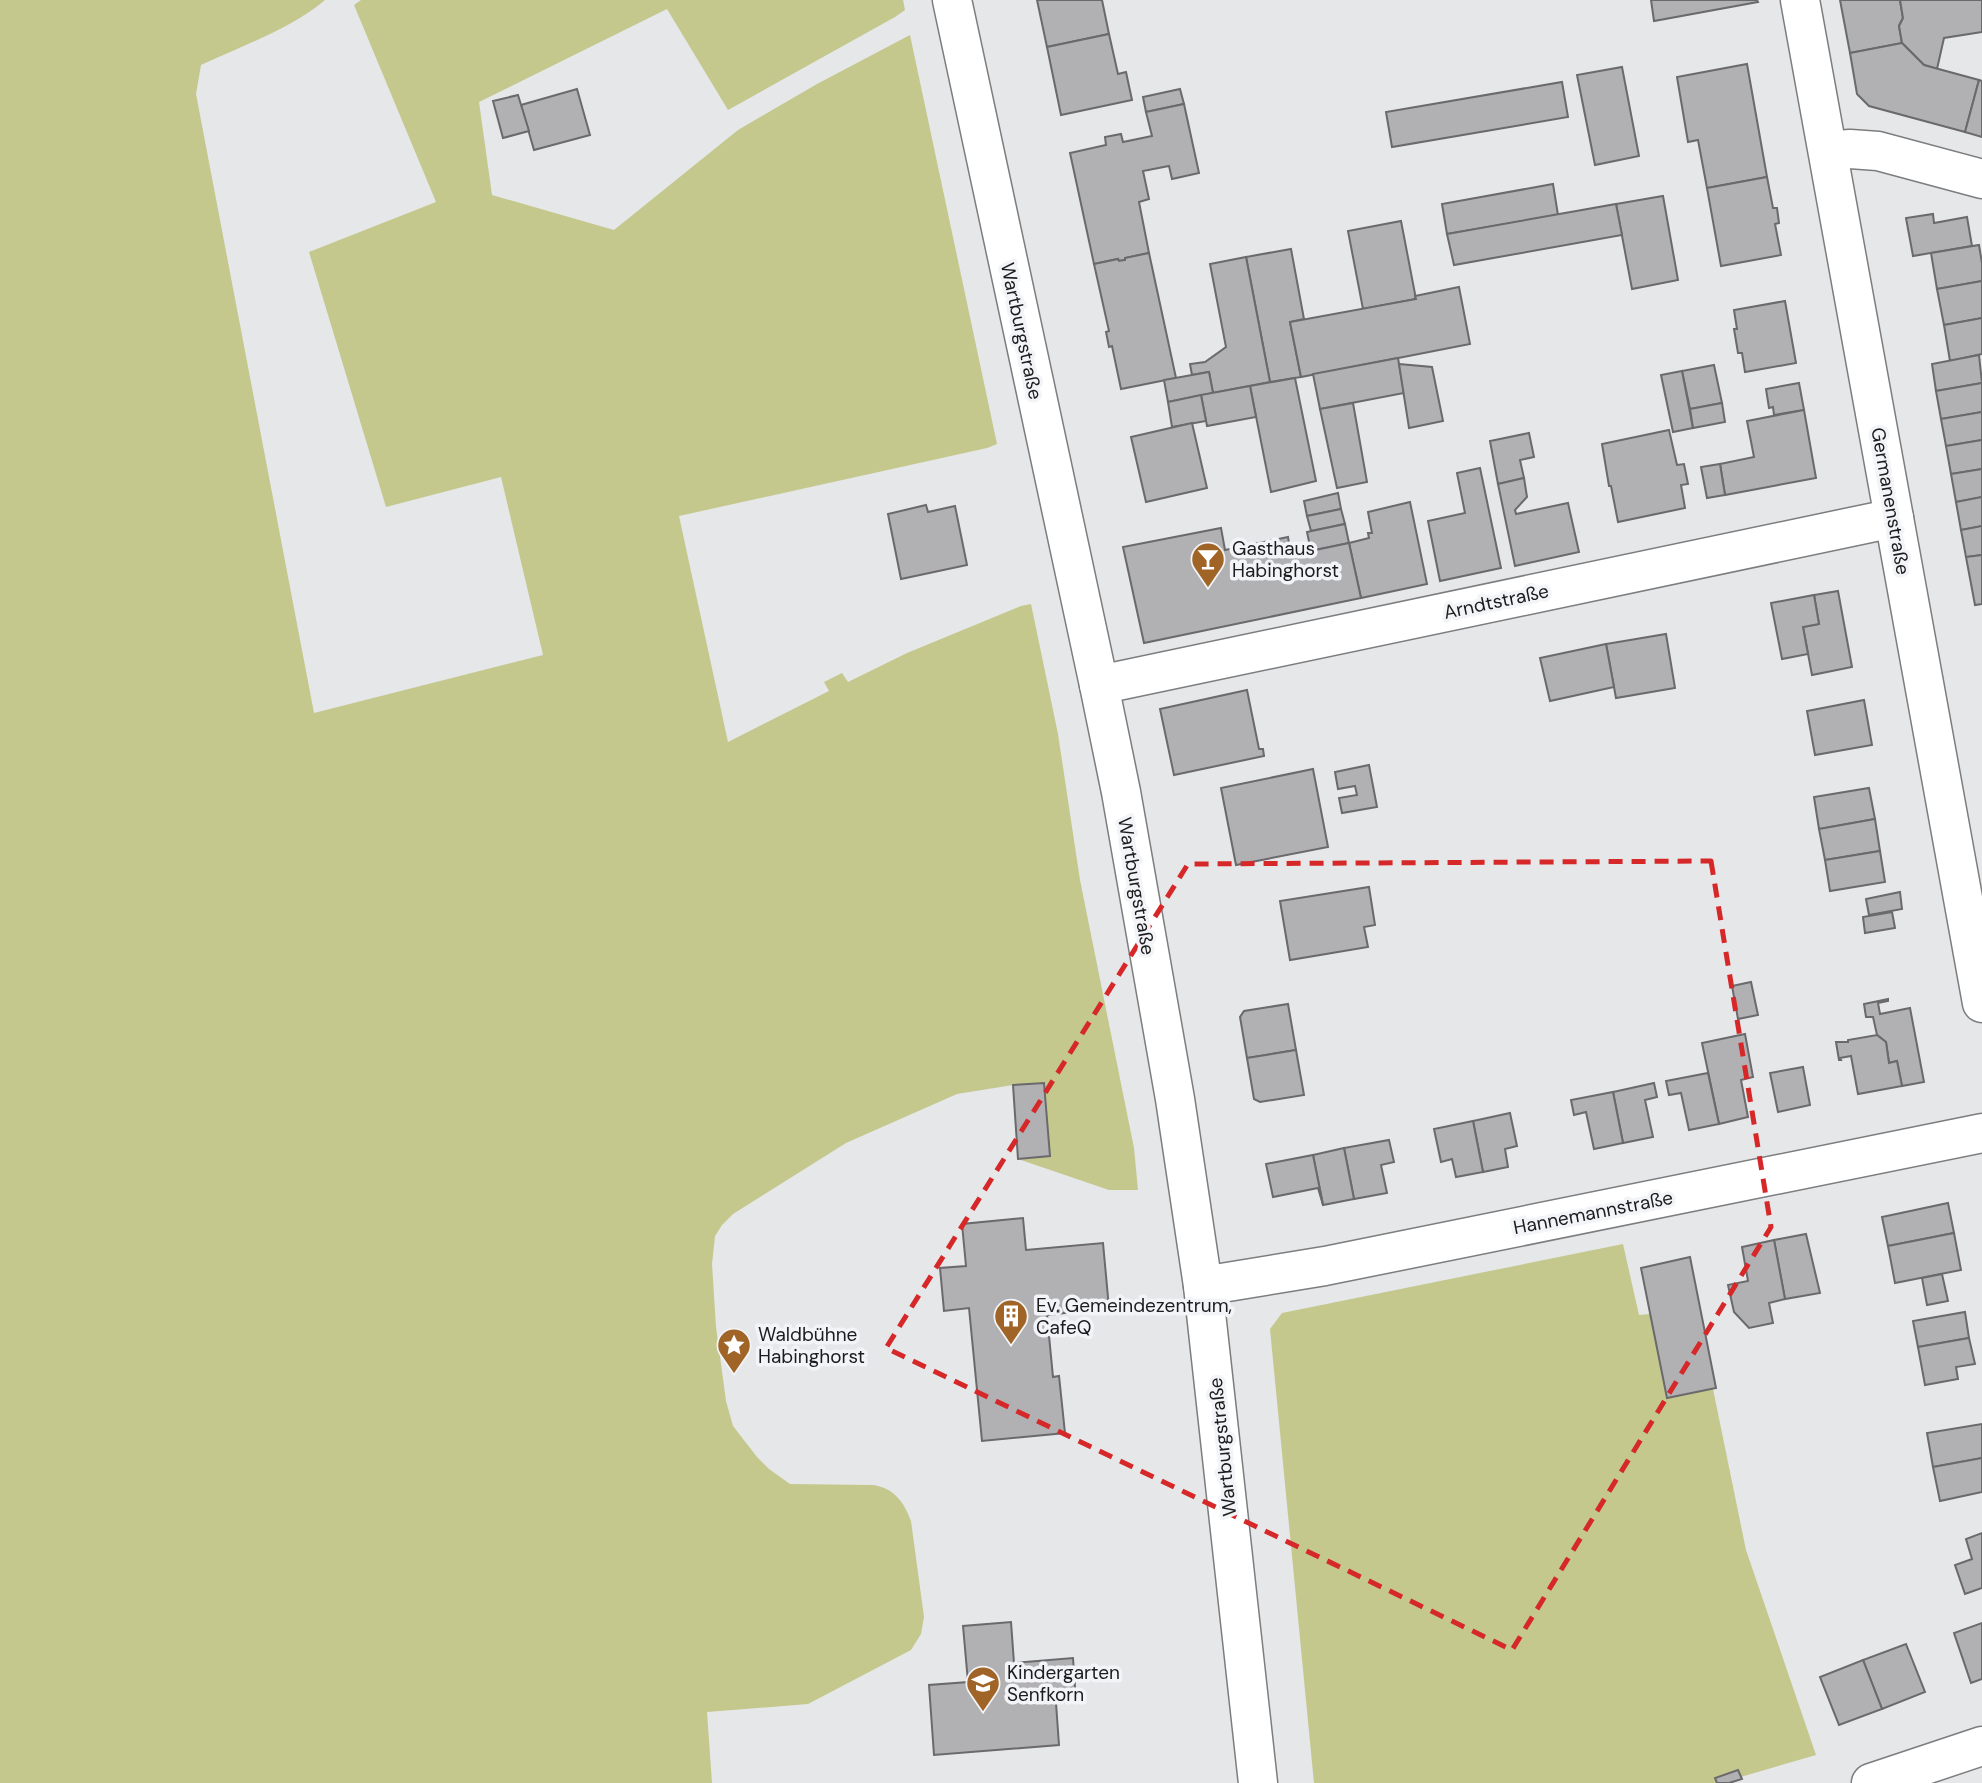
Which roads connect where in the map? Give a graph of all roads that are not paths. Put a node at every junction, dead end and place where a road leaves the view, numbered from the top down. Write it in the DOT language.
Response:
graph roads {
  1 [pos="952,0"];
  2 [pos="1800,0"];
  3 [pos="1828,151"];
  4 [pos="1982,179"];
  5 [pos="1894,518"];
  6 [pos="1099,685"];
  7 [pos="1982,1003"];
  8 [pos="1982,1133"];
  9 [pos="1203,1286"];
  10 [pos="1982,1746"];
  11 [pos="1258,1783"];
  12 [pos="1871,1783"];
  1 -- 6 [label="street, Wartburgstraße"];
  2 -- 3 [label="street, Germanenstraße"];
  3 -- 4 [label="street"];
  3 -- 5 [label="street, Germanenstraße"];
  5 -- 6 [label="street, Arndtstraße"];
  5 -- 7 [label="street, Germanenstraße"];
  6 -- 9 [label="street, Wartburgstraße"];
  8 -- 9 [label="street, Hannemannstraße"];
  9 -- 11 [label="street, Wartburgstraße"];
  10 -- 12 [label="street"];
}
